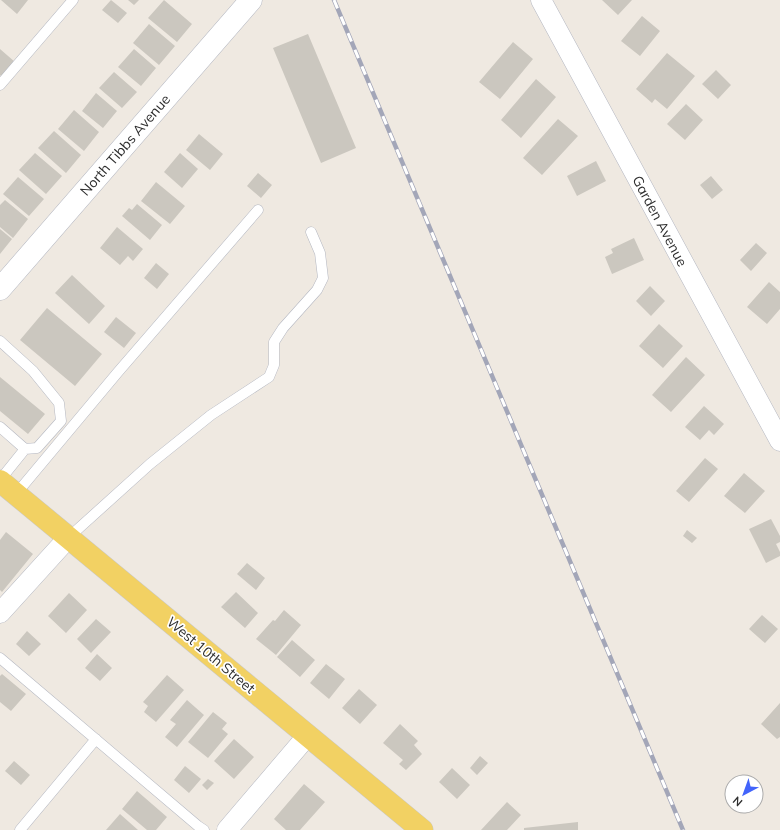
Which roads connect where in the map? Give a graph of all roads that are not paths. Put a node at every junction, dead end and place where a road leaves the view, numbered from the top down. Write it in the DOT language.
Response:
graph roads {
  1 [pos="73,0"];
  2 [pos="251,0"];
  3 [pos="541,0"];
  4 [pos="0,85"];
  5 [pos="258,210"];
  6 [pos="311,232"];
  7 [pos="0,289"];
  8 [pos="0,341"];
  9 [pos="0,427"];
  10 [pos="780,441"];
  11 [pos="25,449"];
  12 [pos="5,485"];
  13 [pos="68,538"];
  14 [pos="0,613"];
  15 [pos="0,658"];
  16 [pos="308,735"];
  17 [pos="96,739"];
  18 [pos="20,830"];
  19 [pos="204,830"];
  20 [pos="227,830"];
  21 [pos="422,830"];
  1 -- 4 [label="lane"];
  2 -- 7 [label="street, North Tibbs Avenue"];
  3 -- 10 [label="street, Garden Avenue"];
  5 -- 12 [label="lane"];
  6 -- 13 [label="lane"];
  8 -- 11 [label="lane"];
  9 -- 11 [label="lane"];
  11 -- 12 [label="lane"];
  12 -- 13 [label="main road, West 10th Street"];
  13 -- 14 [label="street"];
  13 -- 16 [label="main road, West 10th Street"];
  15 -- 17 [label="lane"];
  16 -- 20 [label="street"];
  16 -- 21 [label="main road, West 10th Street"];
  17 -- 18 [label="lane"];
  17 -- 19 [label="lane"];
}
